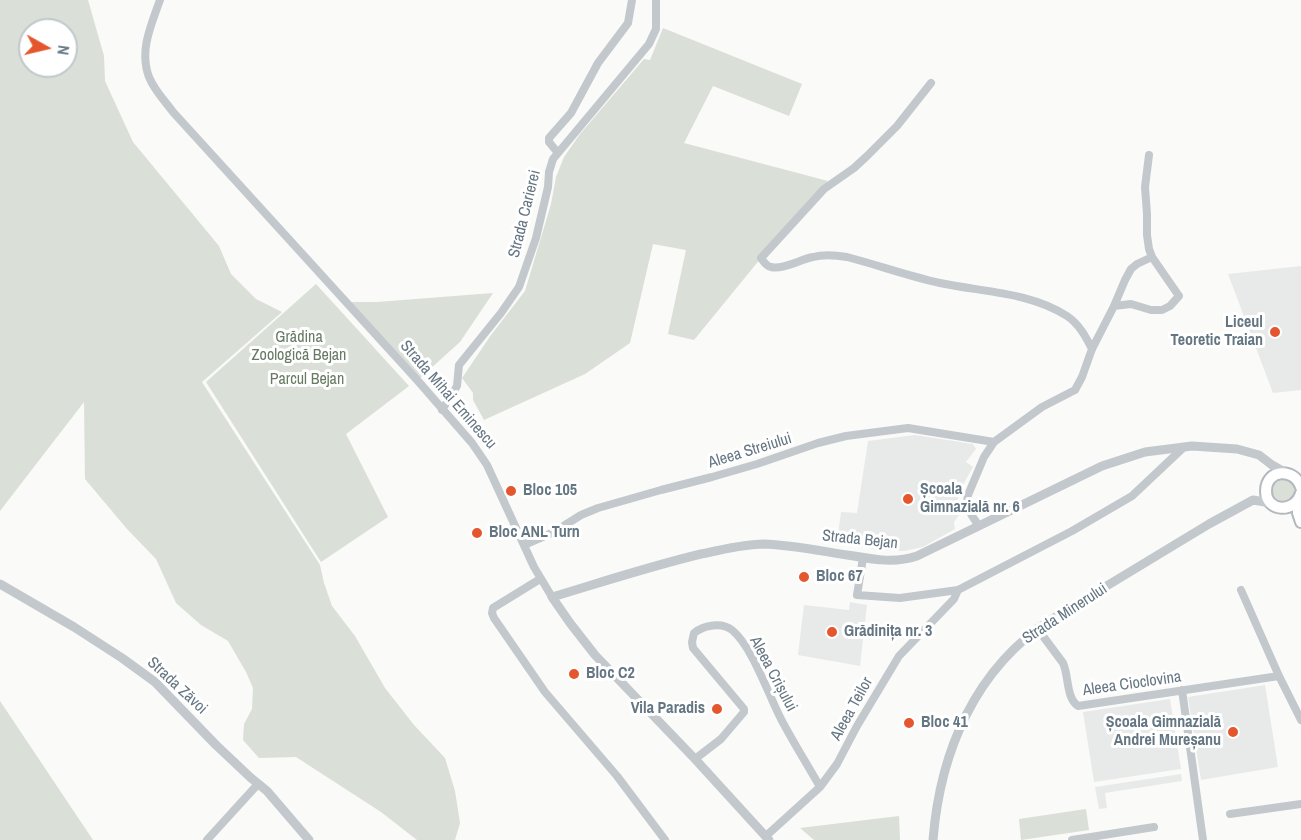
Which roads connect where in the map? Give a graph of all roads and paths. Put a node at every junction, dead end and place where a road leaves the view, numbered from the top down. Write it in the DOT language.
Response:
graph roads {
  1 [pos="160,0"];
  2 [pos="632,0"];
  3 [pos="656,0"];
  4 [pos="932,83"];
  5 [pos="558,153"];
  6 [pos="1149,155"];
  7 [pos="1152,257"];
  8 [pos="1114,306"];
  9 [pos="1092,349"];
  10 [pos="442,410"];
  11 [pos="994,442"];
  12 [pos="1184,447"];
  13 [pos="1272,465"];
  14 [pos="1293,472"];
  15 [pos="1268,483"];
  16 [pos="1301,487"];
  17 [pos="1299,497"];
  18 [pos="1253,500"];
  19 [pos="1271,503"];
  20 [pos="1284,508"];
  21 [pos="1299,518"];
  22 [pos="979,526"];
  23 [pos="524,545"];
  24 [pos="863,558"];
  25 [pos="540,579"];
  26 [pos="0,584"];
  27 [pos="958,590"];
  28 [pos="1241,590"];
  29 [pos="552,597"];
  30 [pos="1037,628"];
  31 [pos="1279,676"];
  32 [pos="1182,690"];
  33 [pos="1301,720"];
  34 [pos="695,759"];
  35 [pos="258,784"];
  36 [pos="820,787"];
  37 [pos="1301,804"];
  38 [pos="1230,814"];
  39 [pos="1154,826"];
  40 [pos="767,838"];
  41 [pos="207,840"];
  42 [pos="309,840"];
  43 [pos="665,840"];
  44 [pos="933,840"];
  45 [pos="1072,840"];
  46 [pos="1203,840"];
  1 -- 10 [label="street, Strada Mihai Eminescu"];
  2 -- 5 [label="street"];
  3 -- 5 [label="street, Strada Carierei"];
  4 -- 9 [label="street"];
  5 -- 10 [label="street, Strada Carierei"];
  6 -- 7 [label="street"];
  7 -- 8 [label="street"];
  7 -- 8 [label="street"];
  8 -- 9 [label="street"];
  9 -- 11 [label="street"];
  10 -- 23 [label="street, Strada Mihai Eminescu"];
  11 -- 22 [label="street"];
  11 -- 23 [label="street, Aleea Streiului"];
  12 -- 13 [label="street, Strada Bejan"];
  12 -- 22 [label="street, Strada Bejan"];
  12 -- 27 [label="street, Aleea Teilor"];
  13 -- 14 [label="street, Strada Bejan"];
  13 -- 15 [label="street"];
  14 -- 15 [label="main road"];
  14 -- 16 [label="main road"];
  15 -- 18 [label="street, Strada Minerului"];
  15 -- 19 [label="main road"];
  17 -- 20 [label="main road"];
  17 -- 21 [label="main road"];
  18 -- 19 [label="street"];
  18 -- 30 [label="street, Strada Minerului"];
  19 -- 20 [label="main road"];
  20 -- 21 [label="main road"];
  22 -- 24 [label="street, Strada Bejan"];
  23 -- 25 [label="street, Strada Mihai Eminescu"];
  24 -- 27 [label="street, Aleea Teilor"];
  24 -- 29 [label="street, Strada Bejan"];
  25 -- 29 [label="street, Strada Mihai Eminescu"];
  25 -- 43 [label="street"];
  26 -- 35 [label="street, Strada Zăvoi"];
  27 -- 36 [label="street, Aleea Teilor"];
  28 -- 31 [label="street"];
  29 -- 34 [label="street, Strada Mihai Eminescu"];
  30 -- 32 [label="street, Aleea Cioclovina"];
  30 -- 44 [label="street, Strada Minerului"];
  31 -- 32 [label="street, Aleea Cioclovina"];
  31 -- 33 [label="street"];
  32 -- 46 [label="street"];
  34 -- 36 [label="street, Aleea Crișului"];
  34 -- 40 [label="street, Strada Mihai Eminescu"];
  35 -- 41 [label="street"];
  35 -- 42 [label="street, Strada Zăvoi"];
  36 -- 40 [label="street, Aleea Teilor"];
  37 -- 38 [label="street"];
  39 -- 45 [label="street"];
}
